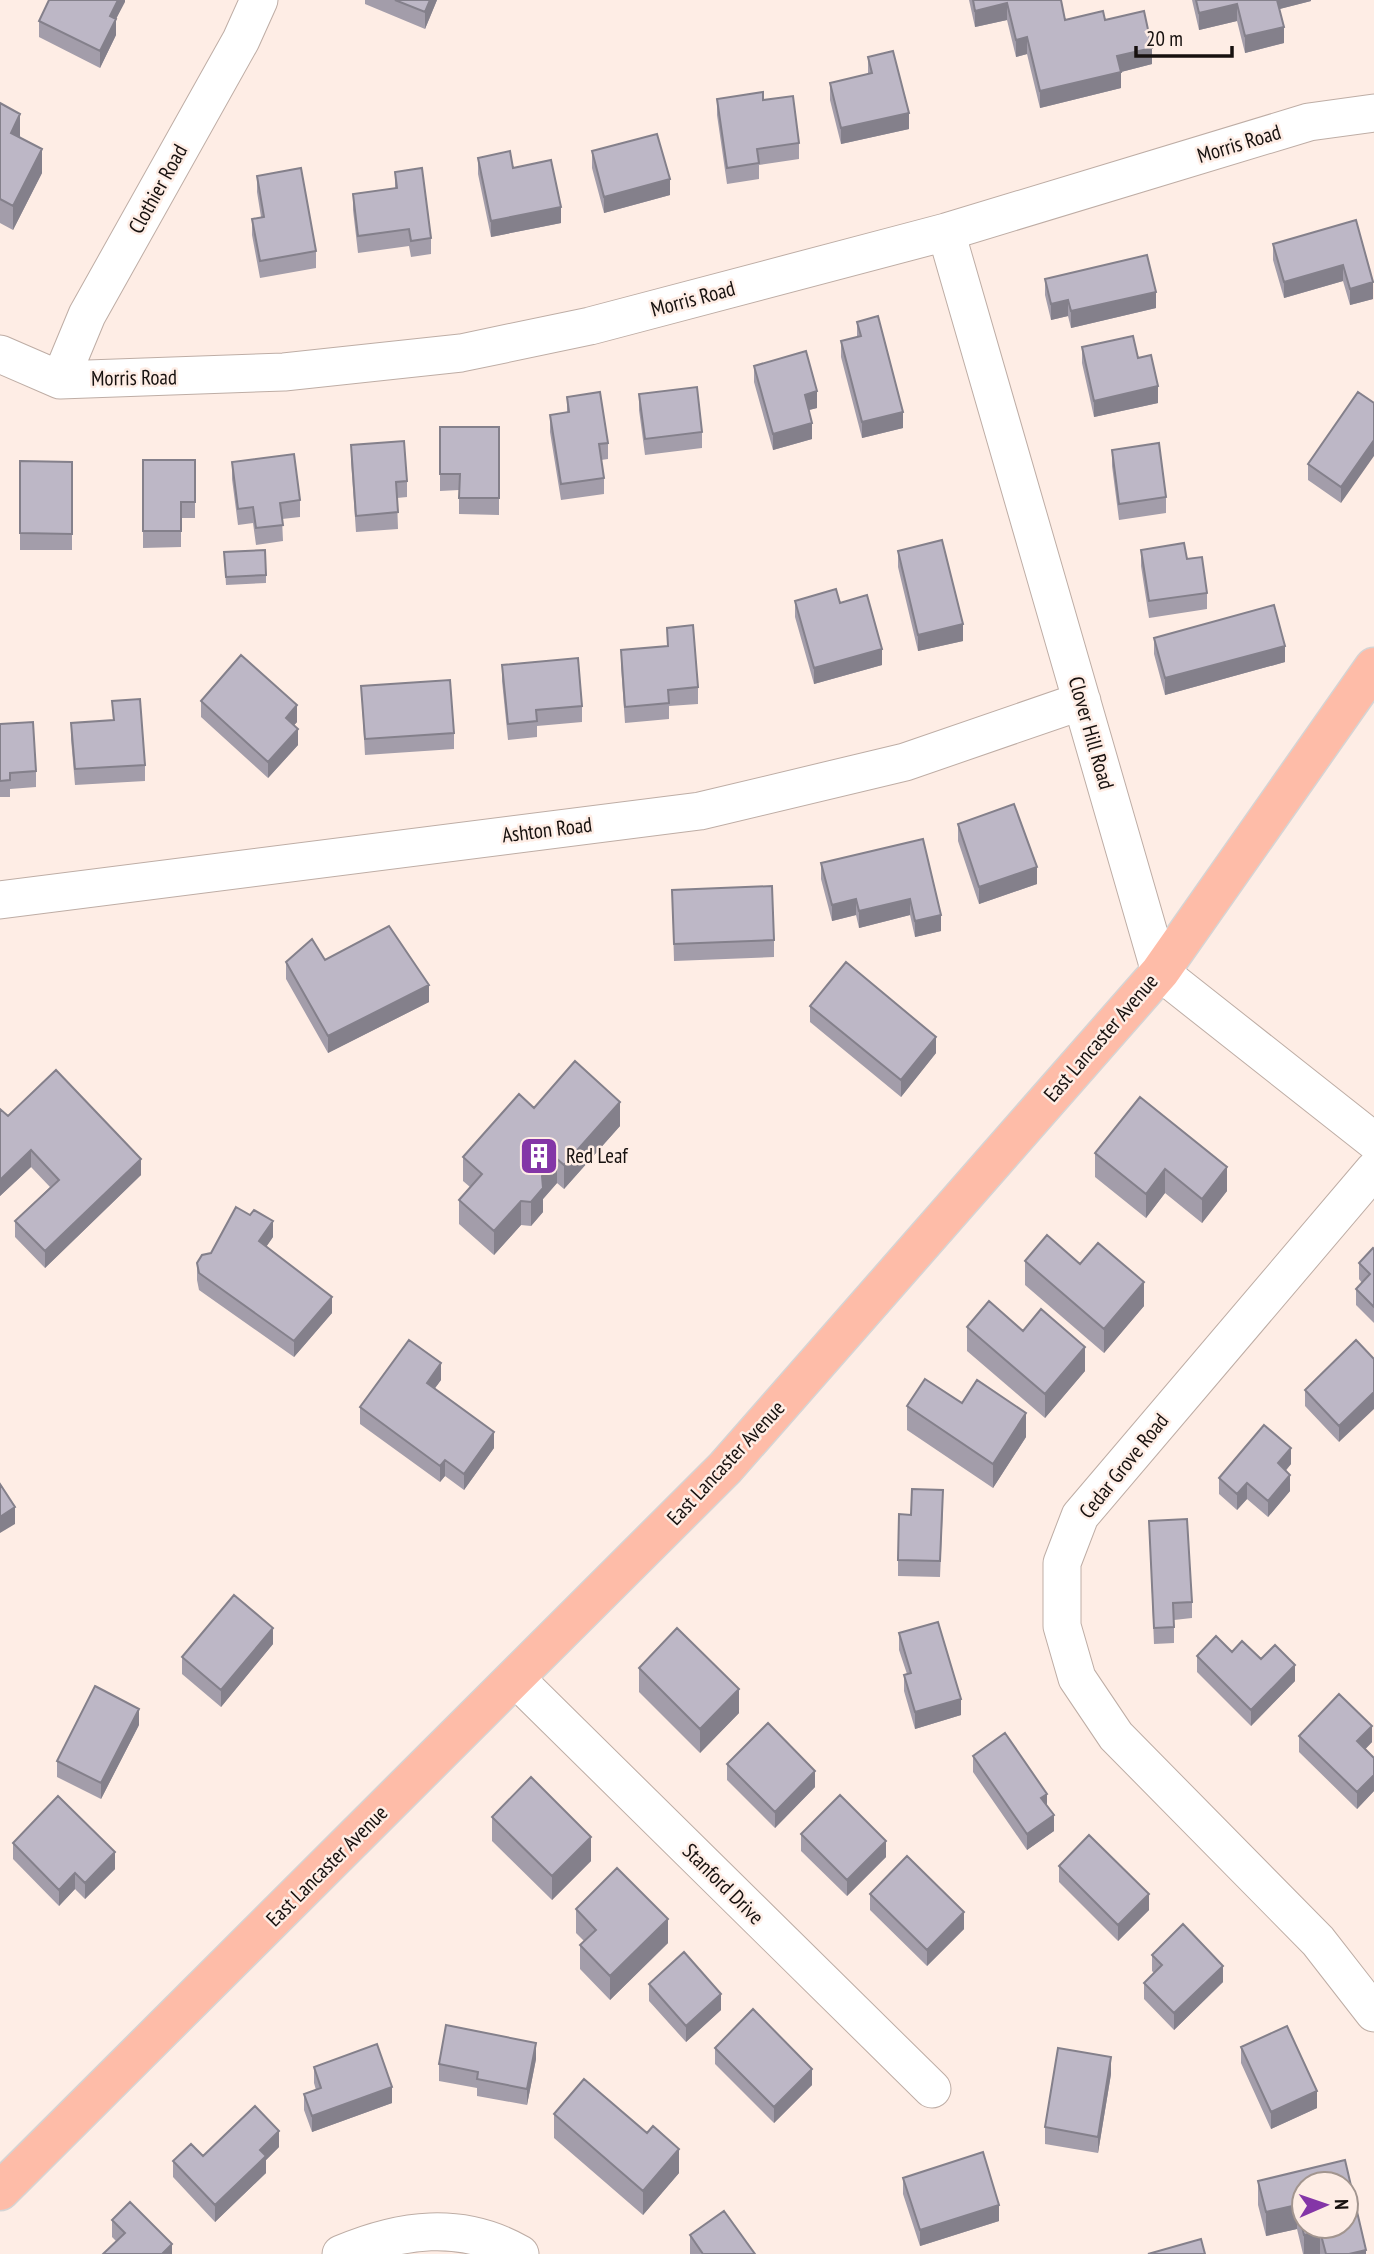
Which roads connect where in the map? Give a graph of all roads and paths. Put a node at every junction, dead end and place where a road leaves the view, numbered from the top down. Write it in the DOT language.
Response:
graph roads {
  1 [pos="259,0"];
  2 [pos="1374,113"];
  3 [pos="946,232"];
  4 [pos="0,354"];
  5 [pos="60,380"];
  6 [pos="1374,667"];
  7 [pos="1082,701"];
  8 [pos="0,900"];
  9 [pos="1160,972"];
  10 [pos="1374,1142"];
  11 [pos="1374,1170"];
  12 [pos="515,1678"];
  13 [pos="1374,2012"];
  14 [pos="932,2089"];
  15 [pos="0,2191"];
  16 [pos="341,2254"];
  17 [pos="520,2254"];
  1 -- 5 [label="street, Clothier Road"];
  2 -- 3 [label="street, Morris Road"];
  3 -- 5 [label="street, Morris Road"];
  3 -- 7 [label="street, Clover Hill Road"];
  4 -- 5 [label="street, Morris Road"];
  6 -- 9 [label="highway, East Lancaster Avenue"];
  7 -- 8 [label="street, Ashton Road"];
  7 -- 9 [label="street, Clover Hill Road"];
  9 -- 10 [label="street"];
  9 -- 12 [label="highway, East Lancaster Avenue"];
  11 -- 13 [label="street, Cedar Grove Road"];
  12 -- 14 [label="street, Stanford Drive"];
  12 -- 15 [label="highway, East Lancaster Avenue"];
  16 -- 17 [label="street"];
}
